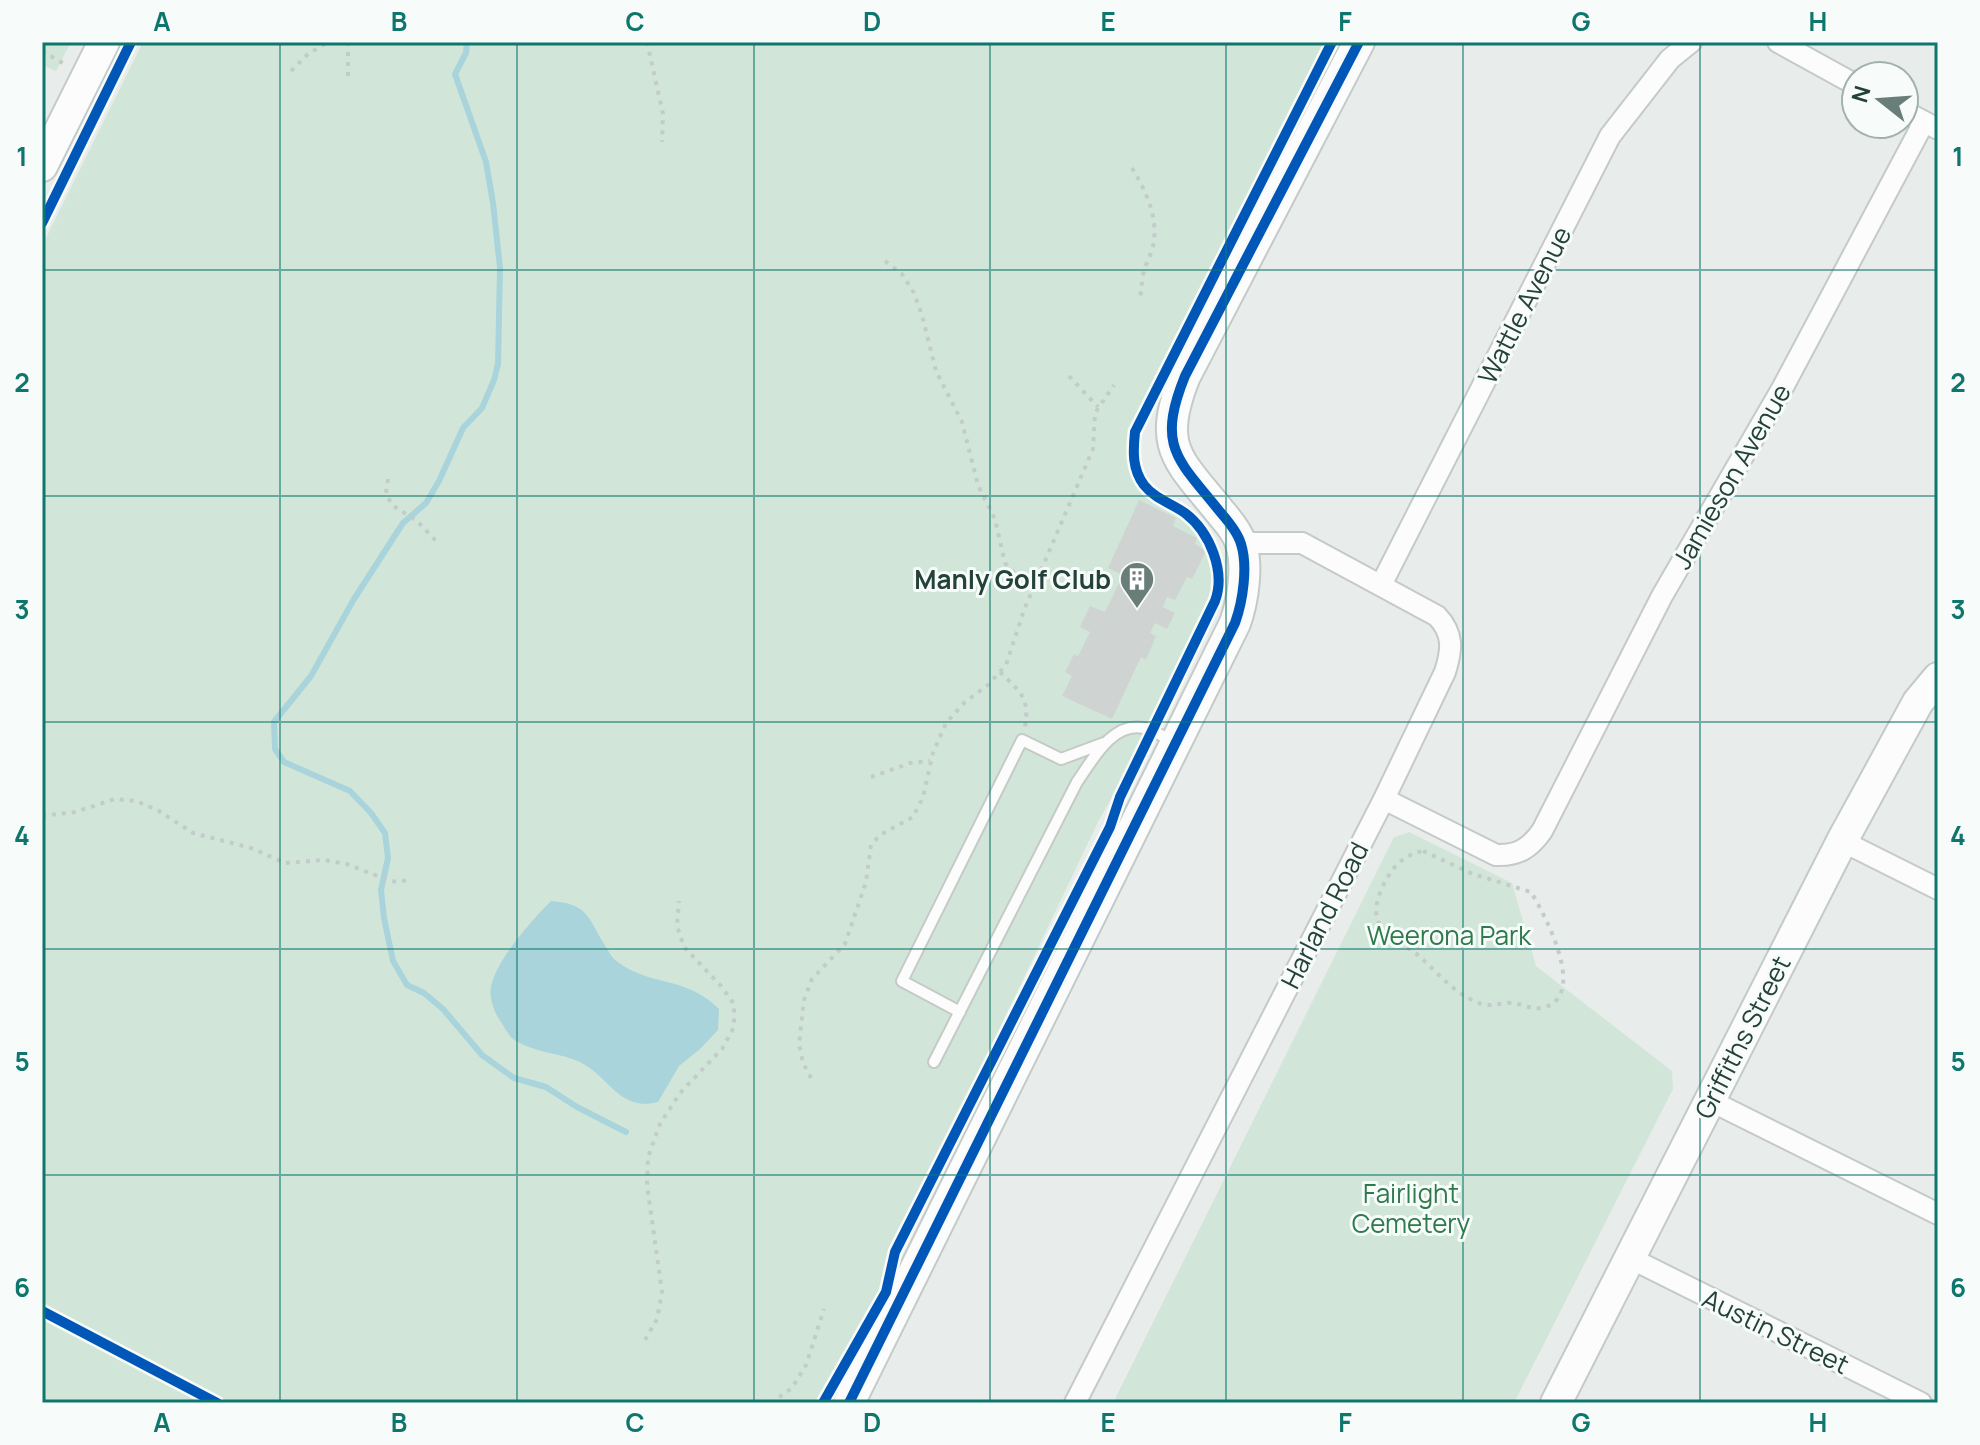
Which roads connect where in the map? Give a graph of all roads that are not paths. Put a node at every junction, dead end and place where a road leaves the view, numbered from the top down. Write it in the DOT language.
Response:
graph roads {
  1 [pos="104,42"];
  2 [pos="1359,42"];
  3 [pos="1691,42"];
  4 [pos="1778,42"];
  5 [pos="1840,76"];
  6 [pos="1931,126"];
  7 [pos="42,166"];
  8 [pos="1241,543"];
  9 [pos="1381,585"];
  10 [pos="1938,678"];
  11 [pos="1105,743"];
  12 [pos="1175,743"];
  13 [pos="1384,799"];
  14 [pos="1842,841"];
  15 [pos="1938,889"];
  16 [pos="960,1012"];
  17 [pos="934,1062"];
  18 [pos="1709,1100"];
  19 [pos="1938,1214"];
  20 [pos="1630,1258"];
  21 [pos="849,1403"];
  22 [pos="1075,1403"];
  23 [pos="1556,1403"];
  24 [pos="1921,1403"];
  1 -- 7 [label="street"];
  2 -- 8 [label="street"];
  3 -- 9 [label="street, Wattle Avenue"];
  4 -- 5 [label="street"];
  6 -- 13 [label="street, Jamieson Avenue"];
  8 -- 9 [label="street, Harland Road"];
  8 -- 12 [label="street"];
  9 -- 13 [label="street, Harland Road"];
  10 -- 14 [label="street, Griffiths Street"];
  11 -- 12 [label="lane"];
  11 -- 16 [label="lane"];
  11 -- 16 [label="lane"];
  12 -- 21 [label="street"];
  13 -- 22 [label="street, Harland Road"];
  14 -- 15 [label="street"];
  14 -- 18 [label="street, Griffiths Street"];
  16 -- 17 [label="lane"];
  18 -- 19 [label="street"];
  18 -- 20 [label="street, Griffiths Street"];
  20 -- 23 [label="street, Griffiths Street"];
  20 -- 24 [label="street, Austin Street"];
}
